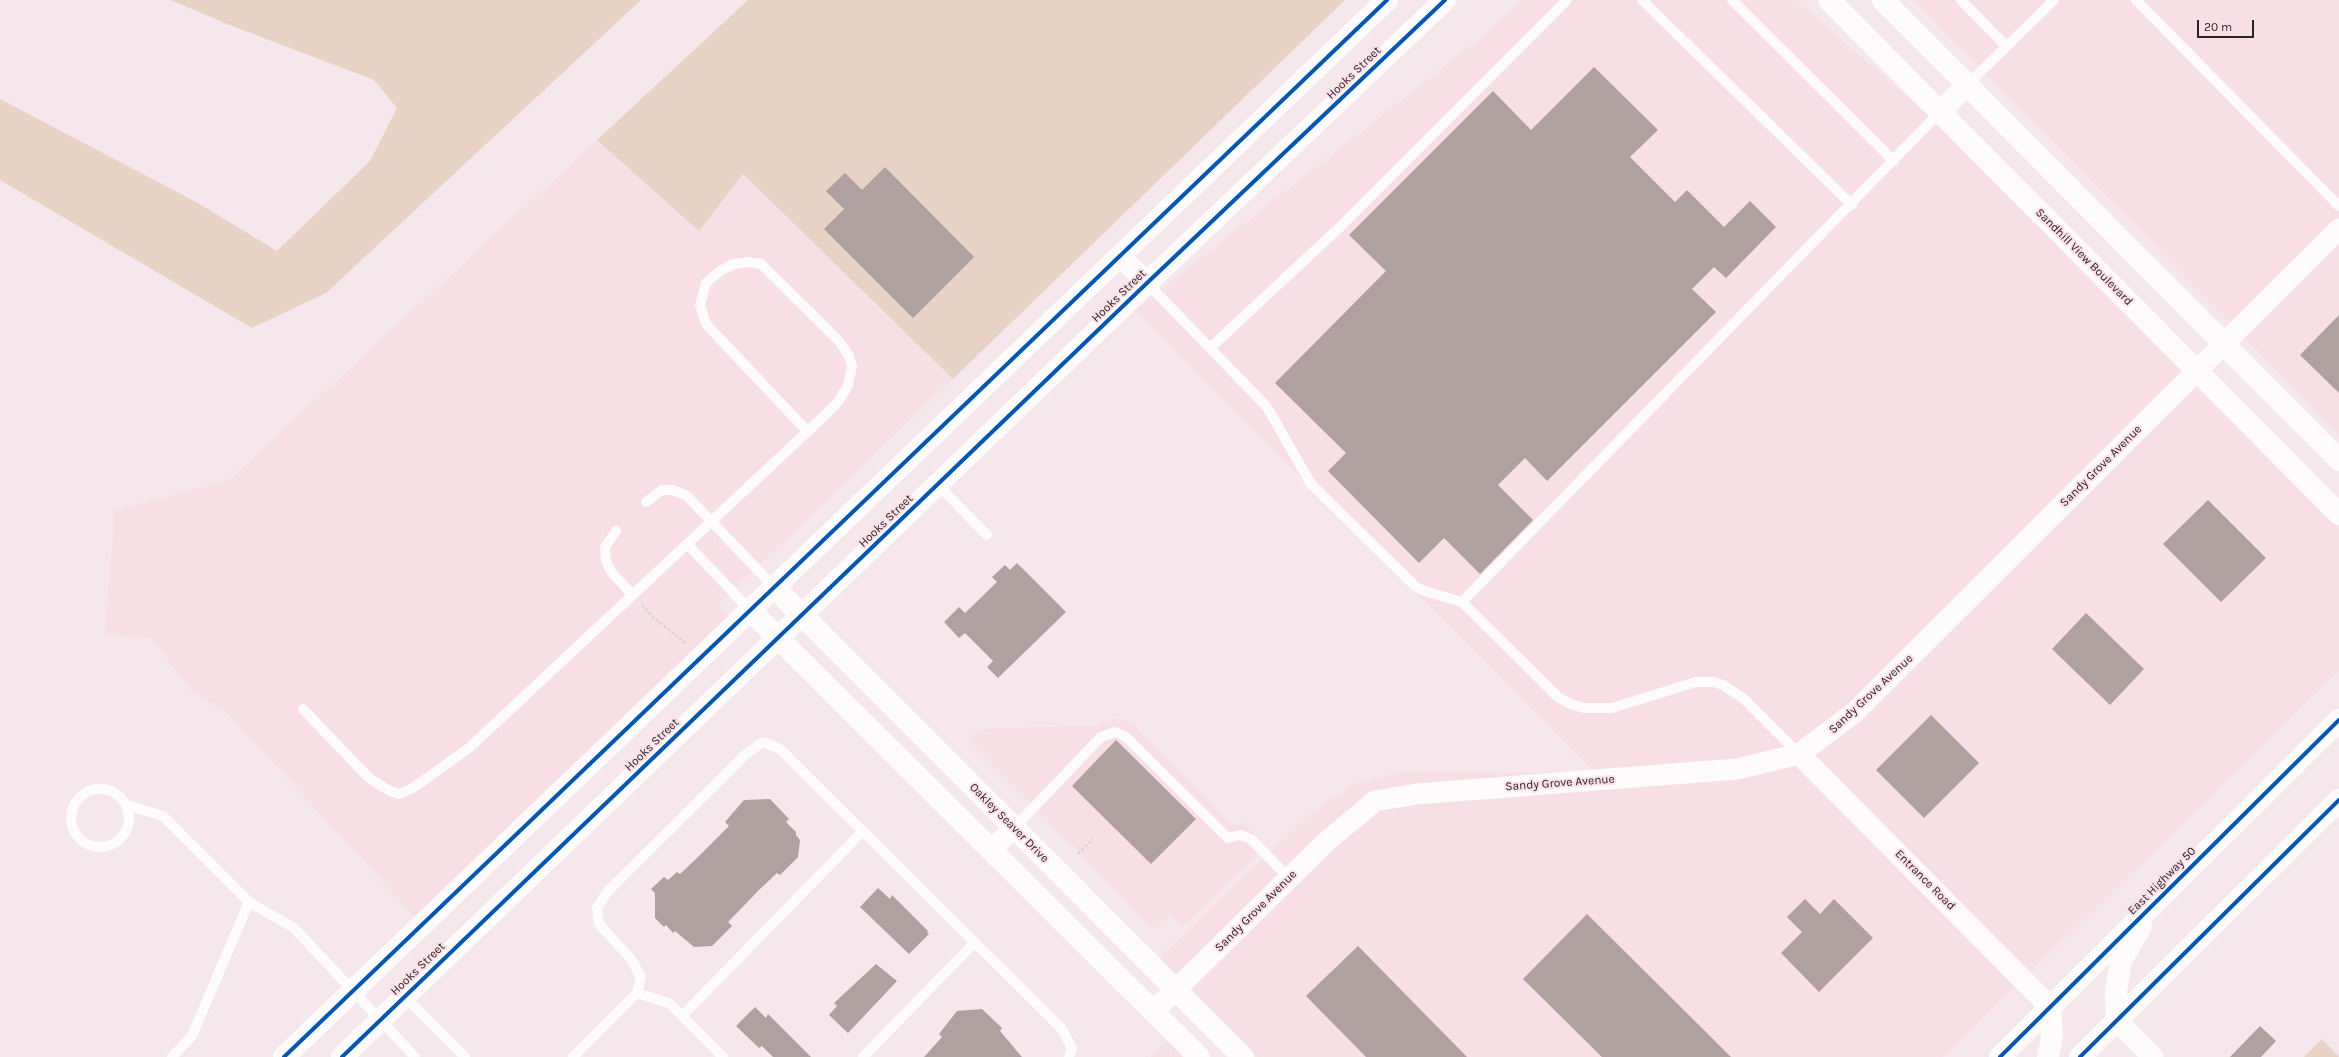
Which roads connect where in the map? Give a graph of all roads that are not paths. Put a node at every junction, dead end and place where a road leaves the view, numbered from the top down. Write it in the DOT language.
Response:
graph roads {
  1 [pos="1387,0"];
  2 [pos="1445,0"];
  3 [pos="1567,0"];
  4 [pos="1642,0"];
  5 [pos="1732,0"];
  6 [pos="1829,0"];
  7 [pos="1883,0"];
  8 [pos="1961,0"];
  9 [pos="2054,0"];
  10 [pos="2136,0"];
  11 [pos="2006,46"];
  12 [pos="1967,85"];
  13 [pos="1940,112"];
  14 [pos="1894,161"];
  15 [pos="1852,205"];
  16 [pos="2339,206"];
  17 [pos="2339,228"];
  18 [pos="1120,256"];
  19 [pos="1147,283"];
  20 [pos="2224,343"];
  21 [pos="1210,348"];
  22 [pos="2197,371"];
  23 [pos="807,431"];
  24 [pos="2339,460"];
  25 [pos="938,485"];
  26 [pos="646,502"];
  27 [pos="2339,514"];
  28 [pos="712,520"];
  29 [pos="616,531"];
  30 [pos="987,535"];
  31 [pos="687,544"];
  32 [pos="775,588"];
  33 [pos="632,594"];
  34 [pos="1462,602"];
  35 [pos="751,611"];
  36 [pos="802,616"];
  37 [pos="779,638"];
  38 [pos="303,709"];
  39 [pos="2339,720"];
  40 [pos="1799,754"];
  41 [pos="2339,800"];
  42 [pos="127,805"];
  43 [pos="1014,828"];
  44 [pos="863,831"];
  45 [pos="991,850"];
  46 [pos="1289,878"];
  47 [pos="2159,899"];
  48 [pos="249,902"];
  49 [pos="975,942"];
  50 [pos="1175,990"];
  51 [pos="353,992"];
  52 [pos="637,993"];
  53 [pos="404,997"];
  54 [pos="2050,1007"];
  55 [pos="1153,1012"];
  56 [pos="682,1016"];
  57 [pos="380,1020"];
  58 [pos="2117,1020"];
  59 [pos="172,1057"];
  60 [pos="284,1057"];
  61 [pos="342,1057"];
  62 [pos="415,1057"];
  63 [pos="465,1057"];
  64 [pos="573,1057"];
  65 [pos="724,1057"];
  66 [pos="863,1057"];
  67 [pos="1069,1057"];
  68 [pos="1198,1057"];
  69 [pos="1243,1057"];
  70 [pos="2000,1057"];
  71 [pos="2048,1057"];
  72 [pos="2080,1057"];
  73 [pos="2153,1057"];
  1 -- 18 [label="main road"];
  2 -- 19 [label="main road, Hooks Street"];
  3 -- 21 [label="lane"];
  4 -- 15 [label="lane"];
  5 -- 14 [label="lane"];
  6 -- 13 [label="main road, Sandhill View Boulevard"];
  7 -- 12 [label="main road"];
  8 -- 11 [label="lane"];
  9 -- 11 [label="lane"];
  10 -- 16 [label="lane"];
  11 -- 12 [label="lane"];
  12 -- 13 [label="street"];
  12 -- 20 [label="main road"];
  13 -- 14 [label="lane"];
  13 -- 22 [label="main road, Sandhill View Boulevard"];
  14 -- 15 [label="lane"];
  15 -- 34 [label="lane"];
  17 -- 20 [label="street, Sandy Grove Avenue"];
  18 -- 19 [label="street"];
  18 -- 32 [label="main road"];
  19 -- 21 [label="lane"];
  19 -- 25 [label="main road, Hooks Street"];
  20 -- 22 [label="street, Sandy Grove Avenue"];
  20 -- 24 [label="main road"];
  21 -- 34 [label="lane"];
  22 -- 27 [label="main road, Sandhill View Boulevard"];
  22 -- 40 [label="street, Sandy Grove Avenue"];
  23 -- 23 [label="lane"];
  23 -- 28 [label="lane"];
  25 -- 30 [label="lane"];
  25 -- 36 [label="main road, Hooks Street"];
  26 -- 28 [label="lane"];
  28 -- 31 [label="lane"];
  28 -- 32 [label="lane"];
  29 -- 33 [label="lane"];
  31 -- 33 [label="lane"];
  31 -- 35 [label="lane"];
  32 -- 35 [label="main road"];
  32 -- 36 [label="main road, Oakley Seaver Drive"];
  33 -- 38 [label="lane"];
  34 -- 40 [label="lane"];
  35 -- 37 [label="main road"];
  35 -- 51 [label="main road"];
  36 -- 37 [label="main road, Hooks Street"];
  36 -- 43 [label="main road, Oakley Seaver Drive"];
  37 -- 45 [label="main road"];
  37 -- 53 [label="main road, Hooks Street"];
  39 -- 47 [label="main road, East Highway 50"];
  40 -- 46 [label="street, Sandy Grove Avenue"];
  40 -- 54 [label="street, Entrance Road"];
  41 -- 58 [label="main road"];
  42 -- 42 [label="lane"];
  42 -- 48 [label="lane"];
  43 -- 45 [label="street"];
  43 -- 46 [label="lane"];
  43 -- 50 [label="main road, Oakley Seaver Drive"];
  44 -- 49 [label="lane"];
  44 -- 52 [label="lane"];
  44 -- 56 [label="lane"];
  45 -- 55 [label="main road"];
  46 -- 50 [label="street, Sandy Grove Avenue"];
  47 -- 54 [label="main road, East Highway 50"];
  47 -- 58 [label="main road"];
  48 -- 51 [label="lane"];
  48 -- 59 [label="lane"];
  49 -- 66 [label="lane"];
  49 -- 67 [label="lane"];
  50 -- 55 [label="street, Sandy Grove Avenue"];
  50 -- 69 [label="main road, Oakley Seaver Drive"];
  51 -- 57 [label="lane"];
  51 -- 60 [label="main road"];
  52 -- 56 [label="lane"];
  52 -- 64 [label="lane"];
  53 -- 57 [label="main road, Hooks Street"];
  53 -- 63 [label="lane"];
  54 -- 70 [label="main road, East Highway 50"];
  54 -- 71 [label="main road"];
  55 -- 68 [label="main road"];
  56 -- 65 [label="lane"];
  57 -- 61 [label="main road, Hooks Street"];
  57 -- 62 [label="lane"];
  58 -- 72 [label="main road"];
  58 -- 73 [label="street"];
}
